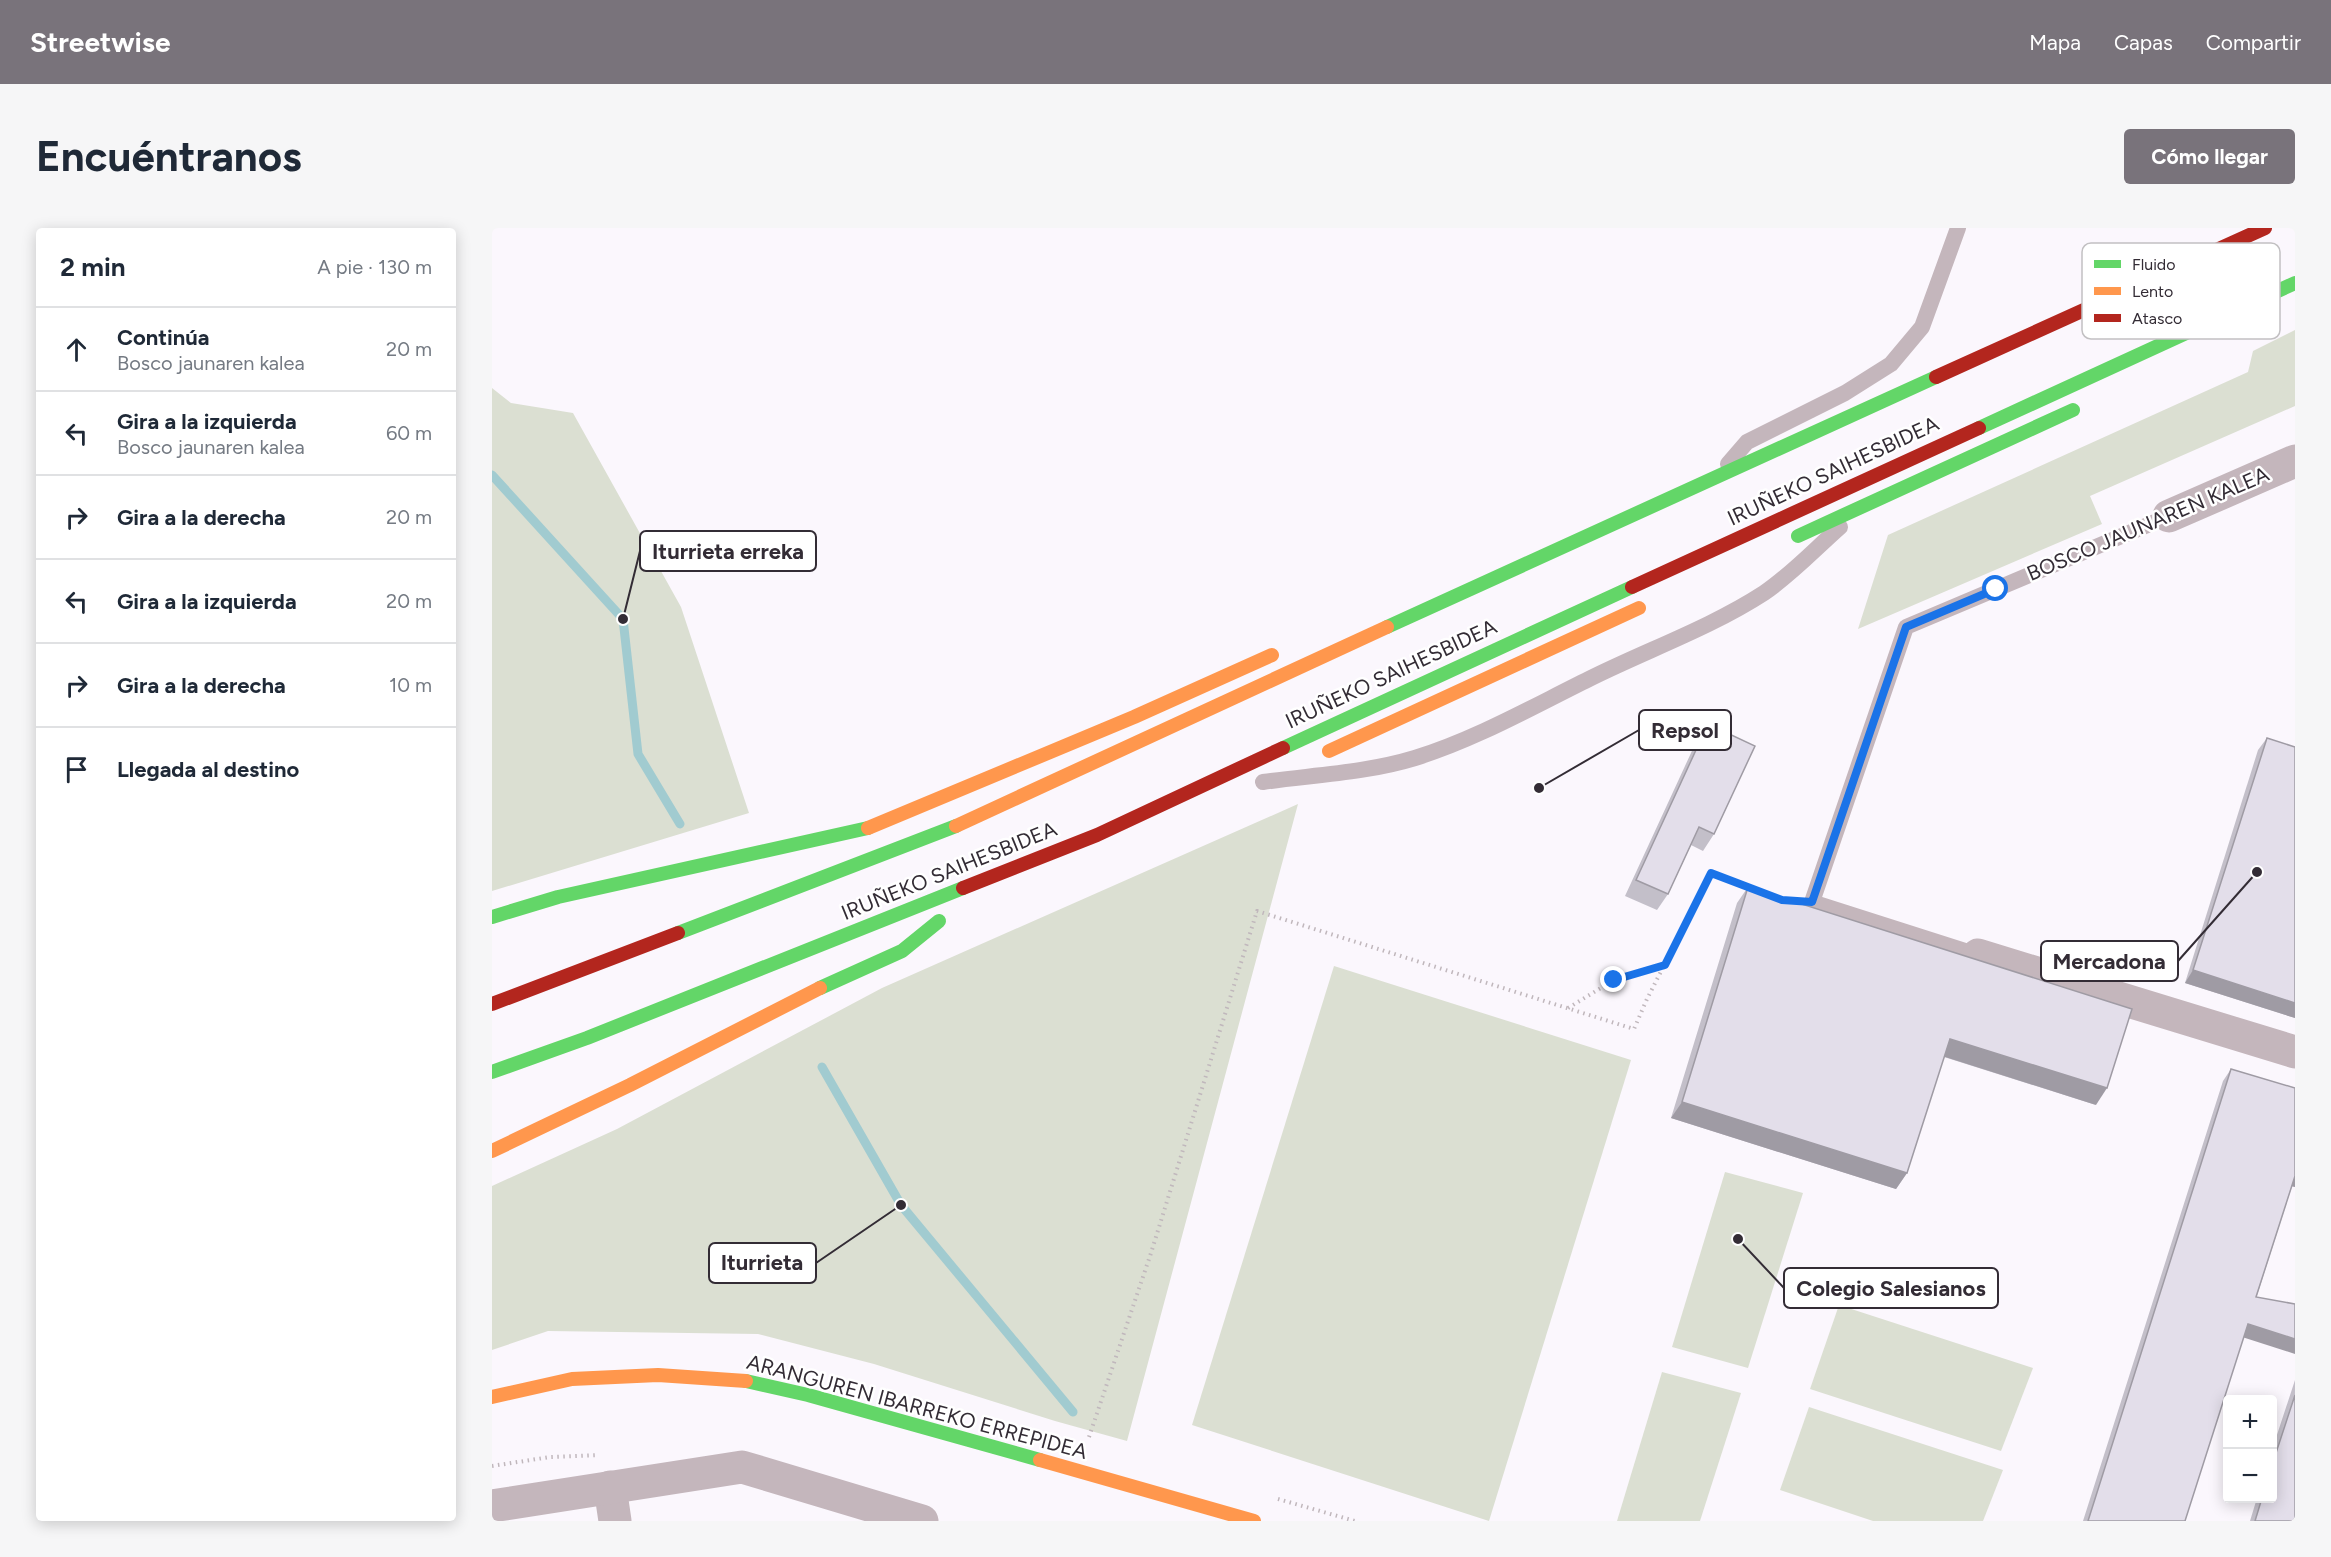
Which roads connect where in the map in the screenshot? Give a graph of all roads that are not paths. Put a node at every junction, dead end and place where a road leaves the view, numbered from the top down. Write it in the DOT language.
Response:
graph roads {
  1 [pos="1958,228"];
  2 [pos="2265,228"];
  3 [pos="2232,243"];
  4 [pos="2295,283"];
  5 [pos="2280,290"];
  6 [pos="2082,311"];
  7 [pos="2173,339"];
  8 [pos="2081,406"];
  9 [pos="2295,461"];
  10 [pos="1719,475"];
  11 [pos="1866,505"];
  12 [pos="2169,516"];
  13 [pos="1790,539"];
  14 [pos="1570,543"];
  15 [pos="1506,558"];
  16 [pos="1652,603"];
  17 [pos="1283,651"];
  18 [pos="1318,756"];
  19 [pos="1300,765"];
  20 [pos="1257,784"];
  21 [pos="492,917"];
  22 [pos="896,938"];
  23 [pos="1978,955"];
  24 [pos="492,1004"];
  25 [pos="2295,1052"];
  26 [pos="492,1072"];
  27 [pos="492,1151"];
  28 [pos="492,1397"];
  29 [pos="610,1487"];
  30 [pos="492,1506"];
  31 [pos="615,1521"];
  32 [pos="922,1521"];
  33 [pos="1254,1521"];
  1 -- 10 [label="lane"];
  2 -- 3 [label="main road, IRUÑEKO SAIHESBIDEA"];
  4 -- 5 [label="main road, IRUÑEKO SAIHESBIDEA"];
  6 -- 10 [label="main road, IRUÑEKO SAIHESBIDEA"];
  7 -- 26 [label="main road, IRUÑEKO SAIHESBIDEA"];
  8 -- 11 [label="main road"];
  9 -- 12 [label="street, BOSCO JAUNAREN KALEA"];
  10 -- 14 [label="main road, IRUÑEKO SAIHESBIDEA"];
  11 -- 13 [label="main road"];
  11 -- 20 [label="lane"];
  12 -- 23 [label="lane, BOSCO JAUNAREN KALEA"];
  14 -- 15 [label="main road"];
  14 -- 24 [label="main road, IRUÑEKO SAIHESBIDEA"];
  16 -- 18 [label="main road"];
  17 -- 21 [label="main road"];
  19 -- 20 [label="main road"];
  22 -- 27 [label="main road"];
  23 -- 25 [label="street, BOSCO JAUNAREN KALEA"];
  28 -- 33 [label="main road, ARANGUREN IBARREKO ERREPIDEA"];
  29 -- 30 [label="street"];
  29 -- 31 [label="street"];
  29 -- 32 [label="street"];
}
